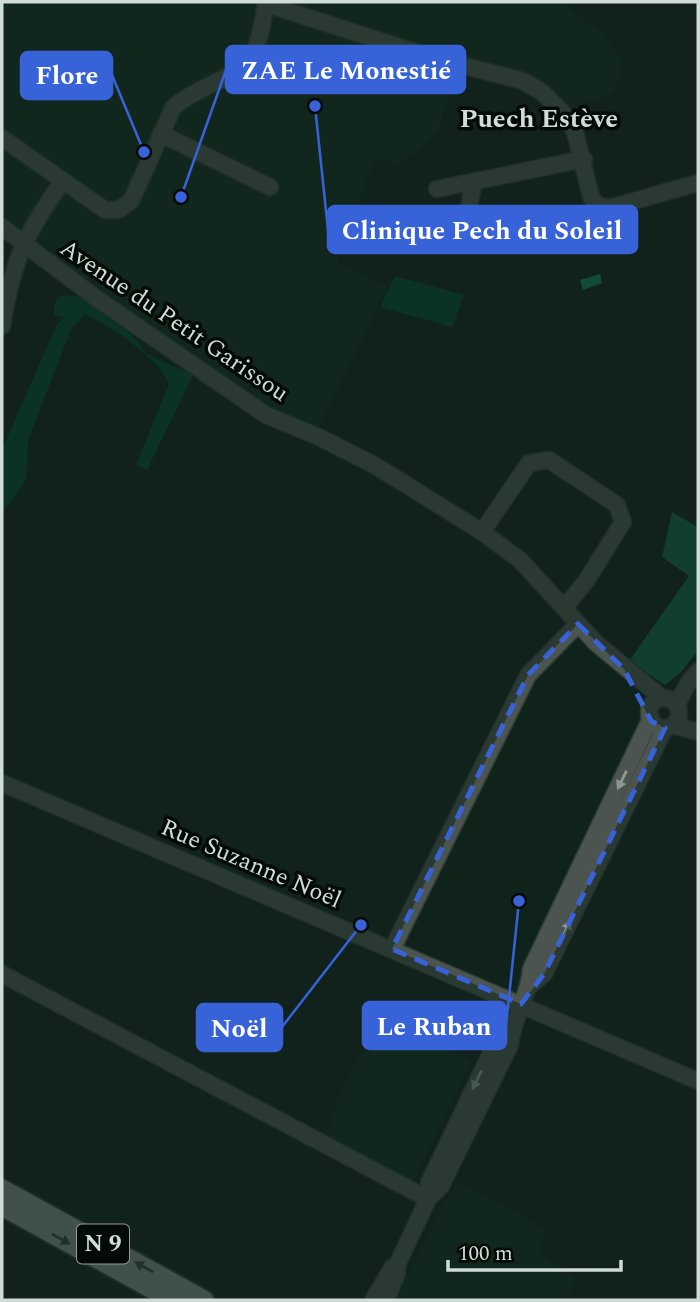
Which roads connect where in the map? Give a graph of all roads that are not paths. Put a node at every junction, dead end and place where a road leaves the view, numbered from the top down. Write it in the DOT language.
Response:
graph roads {
  1 [pos="266,3"];
  2 [pos="161,134"];
  3 [pos="2,138"];
  4 [pos="584,159"];
  5 [pos="474,181"];
  6 [pos="62,182"];
  7 [pos="698,183"];
  8 [pos="270,187"];
  9 [pos="437,189"];
  10 [pos="2,227"];
  11 [pos="474,240"];
  12 [pos="22,243"];
  13 [pos="2,326"];
  14 [pos="482,533"];
  15 [pos="564,608"];
  16 [pos="578,624"];
  17 [pos="698,671"];
  18 [pos="666,712"];
  19 [pos="698,732"];
  20 [pos="2,783"];
  21 [pos="392,949"];
  22 [pos="2,974"];
  23 [pos="521,1004"];
  24 [pos="698,1081"];
  25 [pos="2,1189"];
  26 [pos="428,1199"];
  27 [pos="2,1206"];
  28 [pos="397,1265"];
  29 [pos="172,1300"];
  30 [pos="204,1300"];
  31 [pos="373,1300"];
  32 [pos="386,1300"];
  1 -- 2 [label="street"];
  1 -- 4 [label="street"];
  2 -- 6 [label="street"];
  2 -- 8 [label="street"];
  3 -- 6 [label="street"];
  4 -- 5 [label="street"];
  4 -- 7 [label="street"];
  5 -- 9 [label="street"];
  5 -- 11 [label="street"];
  6 -- 12 [label="street"];
  10 -- 12 [label="street, Avenue du Petit Garissou"];
  12 -- 13 [label="street"];
  12 -- 14 [label="street, Avenue du Petit Garissou"];
  14 -- 15 [label="street, Avenue du Petit Garissou"];
  14 -- 15 [label="street"];
  15 -- 16 [label="street, Avenue du Petit Garissou"];
  16 -- 18 [label="street, Avenue du Petit Garissou"];
  16 -- 21 [label="street"];
  17 -- 18 [label="street"];
  18 -- 19 [label="street"];
  18 -- 23 [label="street"];
  20 -- 21 [label="street, Rue Suzanne Noël"];
  21 -- 23 [label="street, Rue Suzanne Noël"];
  22 -- 26 [label="street"];
  23 -- 24 [label="street, Rue Suzanne Noël"];
  23 -- 26 [label="street"];
  30 -- 25 [label="main road, N 9, one-way"];
  26 -- 28 [label="street"];
  27 -- 29 [label="main road, N 9, one-way"];
  28 -- 31 [label="street"];
  28 -- 32 [label="street"];
}
